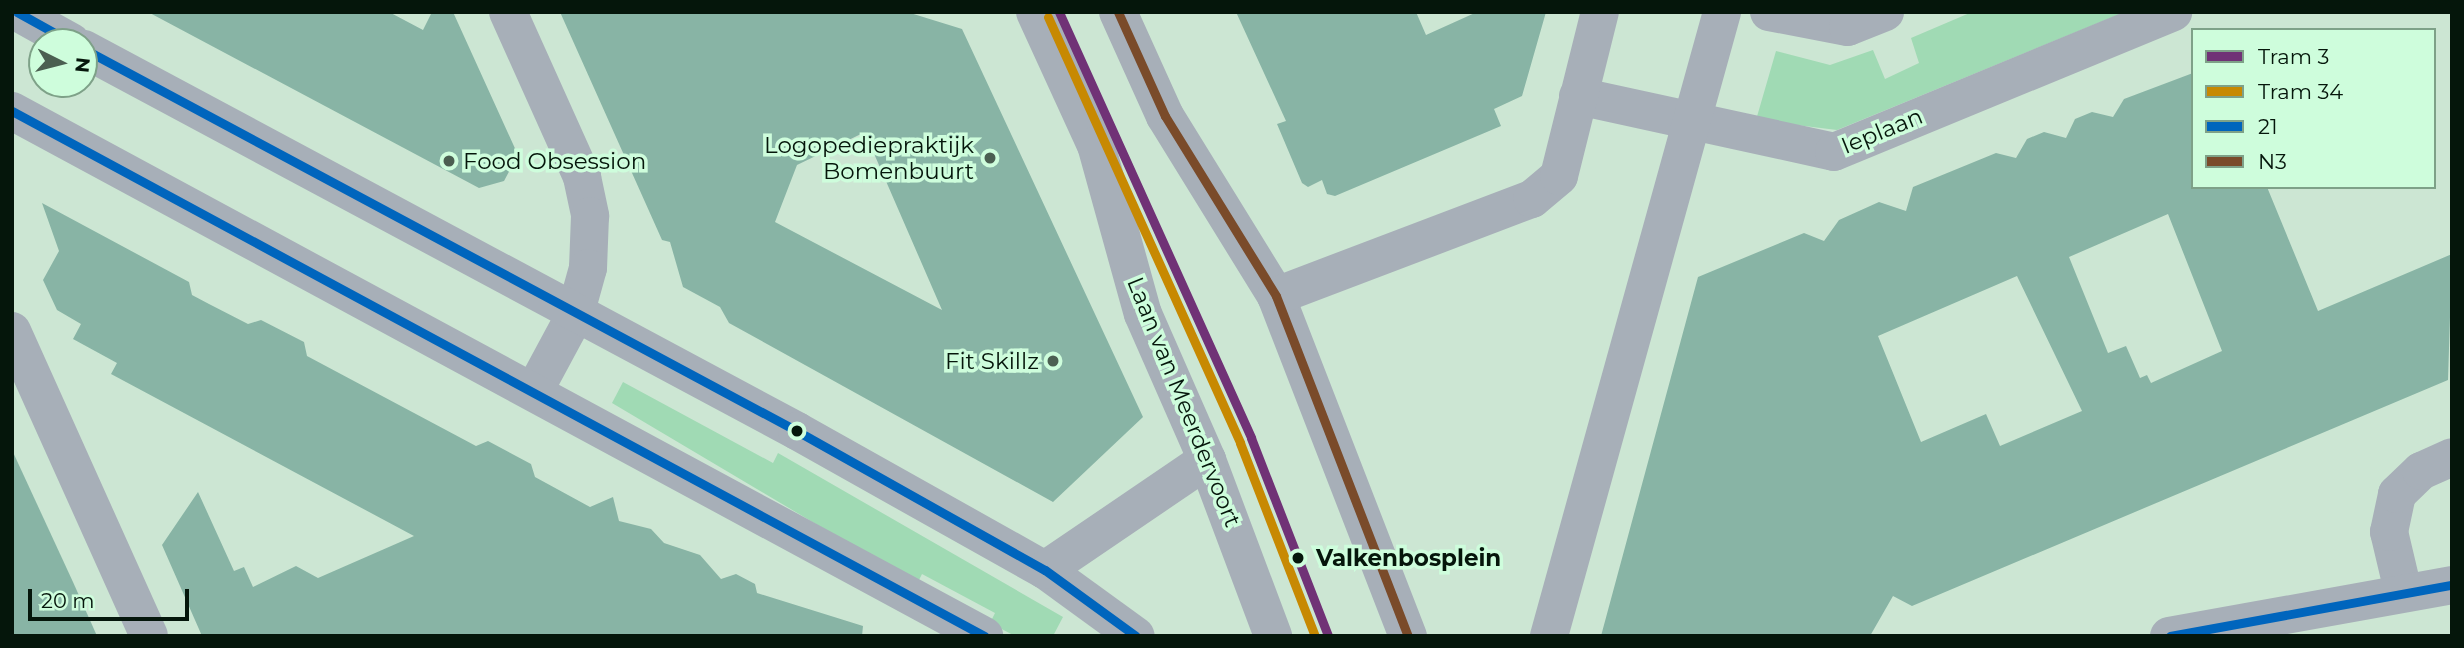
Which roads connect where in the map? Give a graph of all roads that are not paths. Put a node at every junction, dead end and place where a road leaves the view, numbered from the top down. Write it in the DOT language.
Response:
graph roads {
  1 [pos="16,12"];
  2 [pos="508,12"];
  3 [pos="1035,12"];
  4 [pos="1118,12"];
  5 [pos="1600,12"];
  6 [pos="1721,12"];
  7 [pos="1769,12"];
  8 [pos="1885,12"];
  9 [pos="2173,12"];
  10 [pos="45,28"];
  11 [pos="98,57"];
  12 [pos="1578,96"];
  13 [pos="12,111"];
  14 [pos="1694,123"];
  15 [pos="1276,296"];
  16 [pos="575,315"];
  17 [pos="12,331"];
  18 [pos="534,391"];
  19 [pos="2452,457"];
  20 [pos="1207,460"];
  21 [pos="1045,570"];
  22 [pos="2452,585"];
  23 [pos="2403,591"];
  24 [pos="149,636"];
  25 [pos="984,636"];
  26 [pos="1136,636"];
  27 [pos="1273,636"];
  28 [pos="1408,636"];
  29 [pos="1549,636"];
  30 [pos="2169,636"];
  1 -- 10 [label="street"];
  2 -- 16 [label="street"];
  3 -- 20 [label="street, Laan van Meerdervoort"];
  4 -- 15 [label="street"];
  5 -- 12 [label="street"];
  6 -- 14 [label="street"];
  7 -- 8 [label="street"];
  9 -- 14 [label="street, Ieplaan"];
  11 -- 16 [label="street"];
  12 -- 14 [label="street, Ieplaan"];
  12 -- 15 [label="street"];
  13 -- 18 [label="street"];
  14 -- 29 [label="street"];
  15 -- 28 [label="street"];
  16 -- 18 [label="street"];
  16 -- 21 [label="street"];
  17 -- 24 [label="street"];
  18 -- 25 [label="street"];
  19 -- 23 [label="street"];
  20 -- 21 [label="street"];
  20 -- 27 [label="street, Laan van Meerdervoort"];
  21 -- 26 [label="street"];
  22 -- 23 [label="street"];
  23 -- 30 [label="street"];
}
